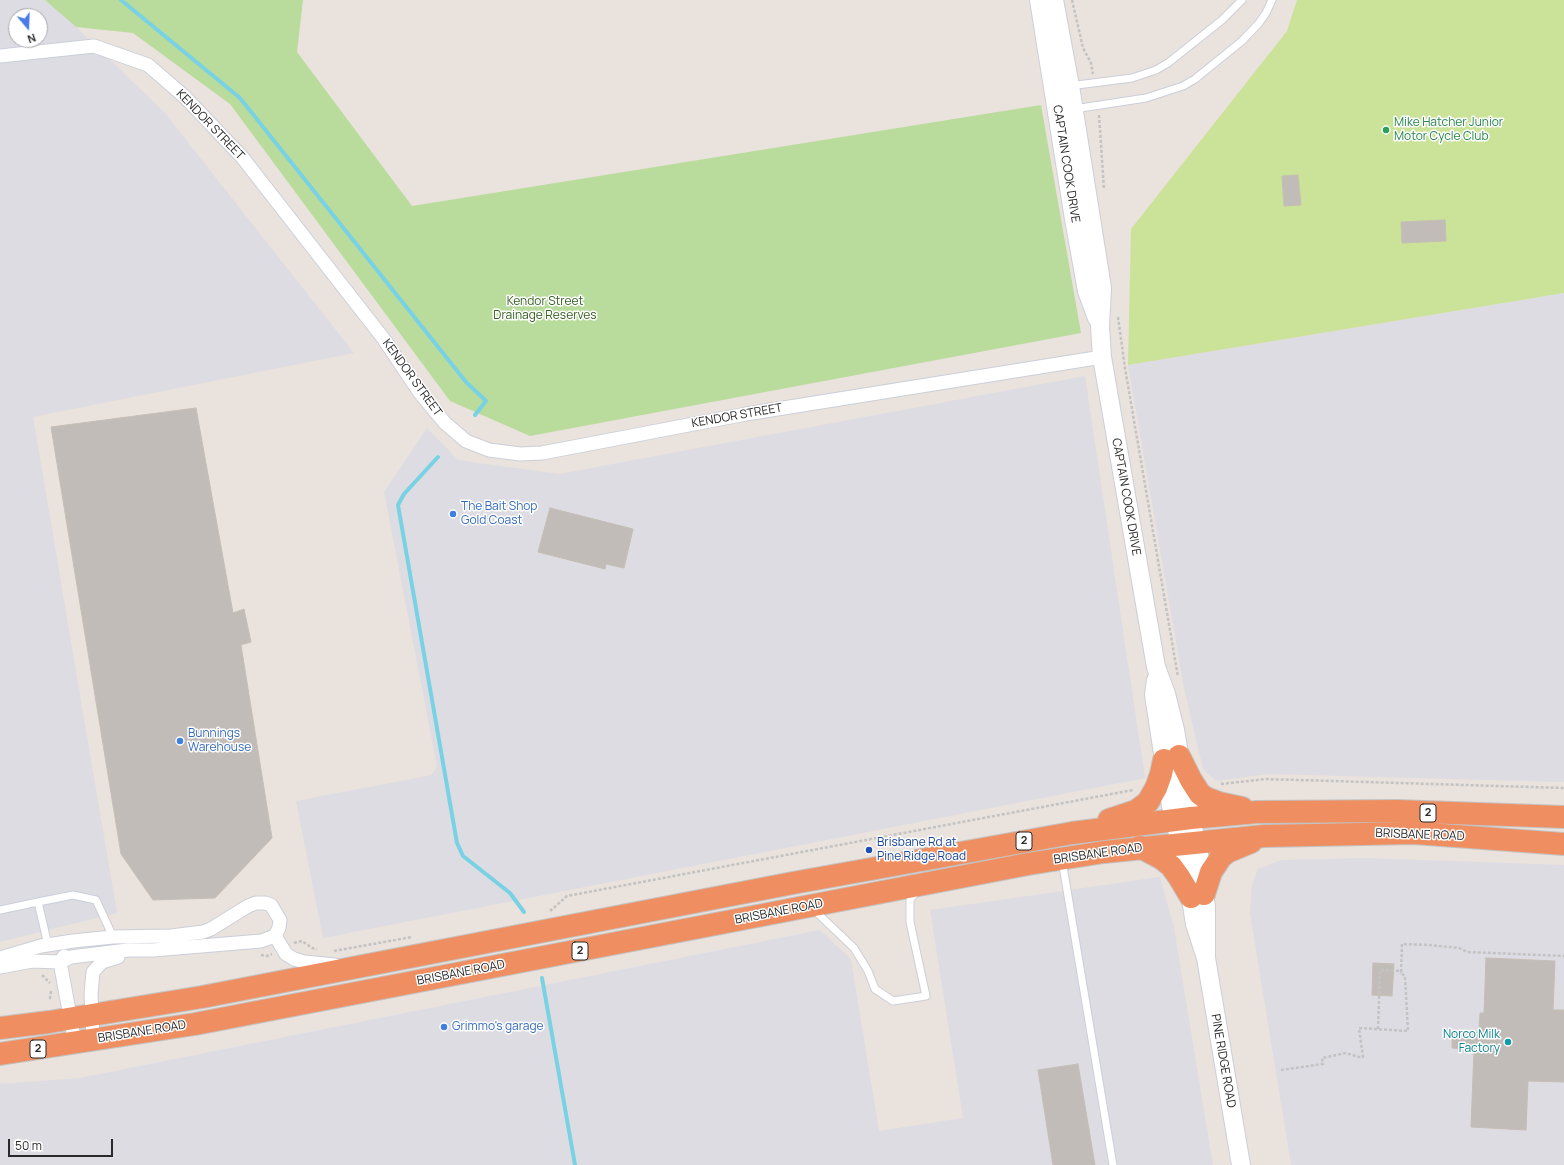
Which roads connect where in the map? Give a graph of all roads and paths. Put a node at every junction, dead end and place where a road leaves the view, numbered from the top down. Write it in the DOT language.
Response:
graph roads {
  1 [pos="1038,0"];
  2 [pos="1054,0"];
  3 [pos="1072,0"];
  4 [pos="1242,0"];
  5 [pos="1272,0"];
  6 [pos="0,56"];
  7 [pos="1092,69"];
  8 [pos="1062,87"];
  9 [pos="1066,111"];
  10 [pos="1100,121"];
  11 [pos="1104,195"];
  12 [pos="1117,314"];
  13 [pos="1102,356"];
  14 [pos="1179,684"];
  15 [pos="1172,758"];
  16 [pos="1257,812"];
  17 [pos="1564,817"];
  18 [pos="1182,819"];
  19 [pos="1072,833"];
  20 [pos="1264,836"];
  21 [pos="1188,843"];
  22 [pos="1564,844"];
  23 [pos="1140,847"];
  24 [pos="1062,858"];
  25 [pos="922,885"];
  26 [pos="1197,895"];
  27 [pos="38,902"];
  28 [pos="810,906"];
  29 [pos="0,910"];
  30 [pos="275,936"];
  31 [pos="113,938"];
  32 [pos="85,940"];
  33 [pos="48,945"];
  34 [pos="153,950"];
  35 [pos="1564,956"];
  36 [pos="0,958"];
  37 [pos="60,962"];
  38 [pos="364,966"];
  39 [pos="0,967"];
  40 [pos="1401,973"];
  41 [pos="92,1016"];
  42 [pos="70,1019"];
  43 [pos="0,1028"];
  44 [pos="1378,1029"];
  45 [pos="84,1042"];
  46 [pos="0,1054"];
  47 [pos="1281,1070"];
  48 [pos="1113,1165"];
  49 [pos="1241,1165"];
  1 -- 8 [label="street, CAPTAIN COOK DRIVE"];
  2 -- 8 [label="street, CAPTAIN COOK DRIVE"];
  3 -- 7 [label="path"];
  4 -- 8 [label="lane"];
  5 -- 9 [label="lane"];
  6 -- 13 [label="street, KENDOR STREET"];
  8 -- 9 [label="street, CAPTAIN COOK DRIVE"];
  9 -- 13 [label="street, CAPTAIN COOK DRIVE"];
  10 -- 11 [label="path"];
  12 -- 14 [label="path"];
  13 -- 15 [label="street, CAPTAIN COOK DRIVE"];
  15 -- 16 [label="highway"];
  15 -- 18 [label="street, CAPTAIN COOK DRIVE"];
  15 -- 19 [label="highway"];
  16 -- 17 [label="highway, BRISBANE ROAD / 2"];
  16 -- 18 [label="highway, BRISBANE ROAD / 2"];
  18 -- 19 [label="highway, BRISBANE ROAD / 2"];
  18 -- 21 [label="street, CAPTAIN COOK DRIVE"];
  19 -- 38 [label="highway, BRISBANE ROAD / 2"];
  20 -- 21 [label="highway, BRISBANE ROAD / 2"];
  20 -- 22 [label="highway, BRISBANE ROAD / 2"];
  20 -- 26 [label="highway"];
  21 -- 23 [label="highway, BRISBANE ROAD / 2"];
  21 -- 26 [label="street, PINE RIDGE ROAD"];
  23 -- 24 [label="highway, BRISBANE ROAD / 2"];
  23 -- 26 [label="highway"];
  24 -- 25 [label="highway, BRISBANE ROAD / 2"];
  24 -- 48 [label="lane"];
  25 -- 28 [label="highway, BRISBANE ROAD / 2"];
  25 -- 28 [label="lane"];
  26 -- 49 [label="street, PINE RIDGE ROAD"];
  27 -- 29 [label="lane"];
  27 -- 31 [label="lane"];
  27 -- 33 [label="lane"];
  28 -- 45 [label="highway, BRISBANE ROAD / 2"];
  30 -- 31 [label="street"];
  30 -- 34 [label="street"];
  30 -- 38 [label="street"];
  31 -- 32 [label="street"];
  32 -- 33 [label="street"];
  32 -- 37 [label="street"];
  33 -- 36 [label="street"];
  34 -- 37 [label="street"];
  34 -- 41 [label="street"];
  35 -- 40 [label="path"];
  37 -- 39 [label="street"];
  37 -- 42 [label="street"];
  38 -- 41 [label="highway, BRISBANE ROAD / 2"];
  40 -- 44 [label="path"];
  40 -- 44 [label="path"];
  41 -- 42 [label="highway, BRISBANE ROAD / 2"];
  41 -- 45 [label="street"];
  42 -- 43 [label="highway, BRISBANE ROAD / 2"];
  42 -- 45 [label="street"];
  44 -- 47 [label="path"];
  45 -- 46 [label="highway, BRISBANE ROAD / 2"];
}
